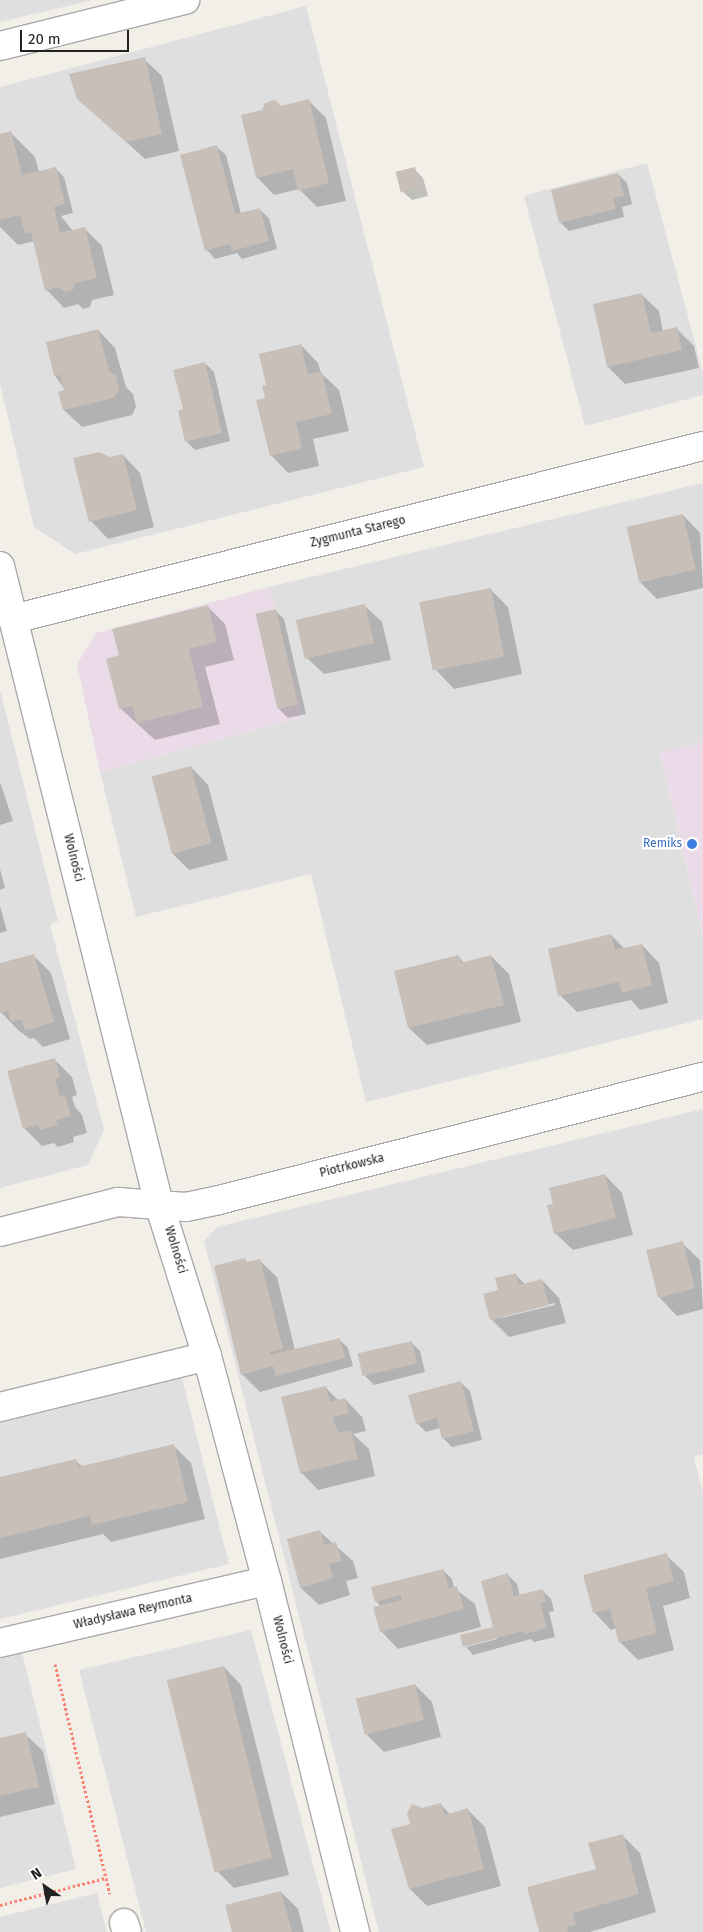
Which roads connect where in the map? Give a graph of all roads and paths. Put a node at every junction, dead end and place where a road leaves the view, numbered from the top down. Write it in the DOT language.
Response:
graph roads {
  1 [pos="185,0"];
  2 [pos="0,46"];
  3 [pos="703,446"];
  4 [pos="0,566"];
  5 [pos="13,619"];
  6 [pos="703,1077"];
  7 [pos="160,1204"];
  8 [pos="0,1232"];
  9 [pos="206,1356"];
  10 [pos="0,1407"];
  11 [pos="267,1580"];
  12 [pos="47,1632"];
  13 [pos="0,1643"];
  14 [pos="106,1878"];
  15 [pos="0,1905"];
  16 [pos="126,1927"];
  17 [pos="355,1932"];
  1 -- 2 [label="street"];
  3 -- 5 [label="street, Zygmunta Starego"];
  4 -- 5 [label="street, Wolności"];
  5 -- 7 [label="street, Wolności"];
  6 -- 7 [label="street, Piotrkowska"];
  7 -- 8 [label="street, Piotrkowska"];
  7 -- 9 [label="street, Wolności"];
  9 -- 10 [label="street"];
  9 -- 11 [label="street, Wolności"];
  11 -- 12 [label="street, Władysława Reymonta"];
  11 -- 17 [label="street, Wolności"];
  12 -- 13 [label="street, Władysława Reymonta"];
  12 -- 14 [label="path"];
  14 -- 15 [label="path"];
  14 -- 16 [label="path"];
}
